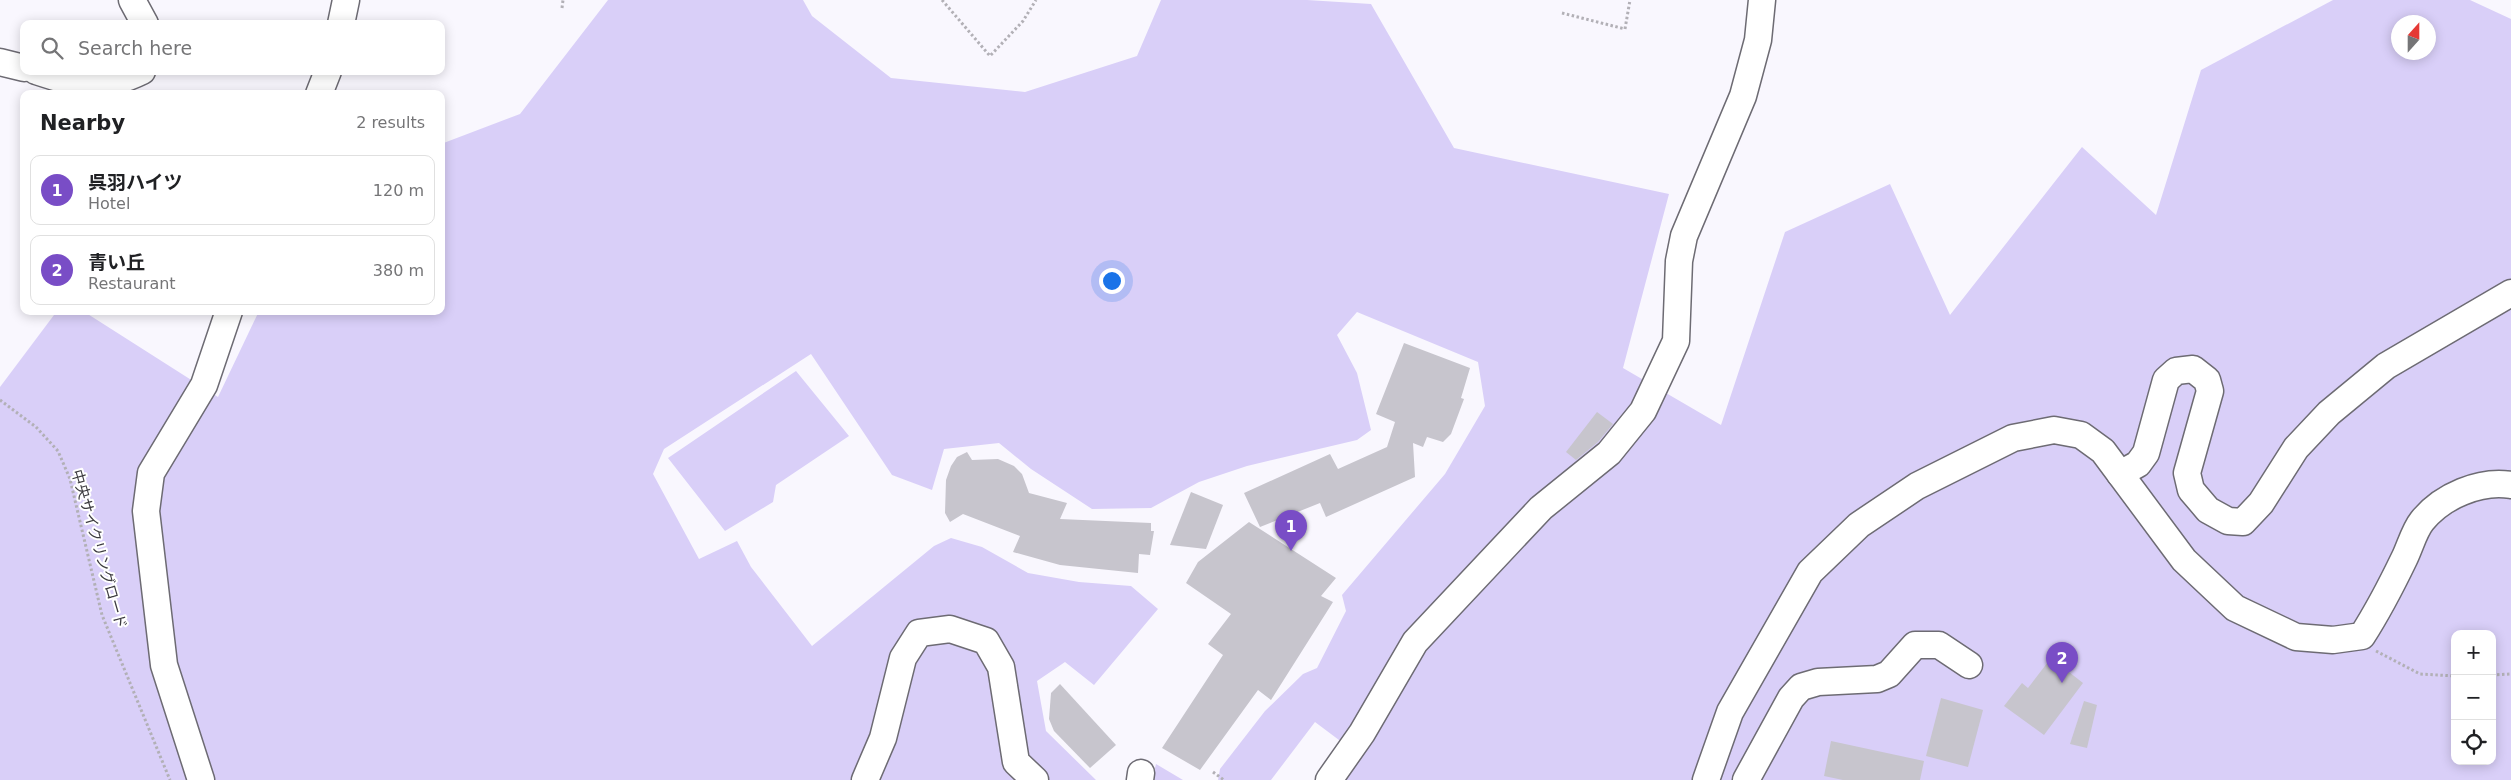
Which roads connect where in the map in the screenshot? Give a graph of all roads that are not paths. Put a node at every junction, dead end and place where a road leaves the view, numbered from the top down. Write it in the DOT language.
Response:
graph roads {
  1 [pos="132,0"];
  2 [pos="346,0"];
  3 [pos="1762,0"];
  4 [pos="143,20"];
  5 [pos="342,20"];
  6 [pos="0,62"];
  7 [pos="20,67"];
  8 [pos="49,75"];
  9 [pos="134,75"];
  10 [pos="326,75"];
  11 [pos="321,90"];
  12 [pos="2511,293"];
  13 [pos="228,315"];
  14 [pos="2120,474"];
  15 [pos="2511,485"];
  16 [pos="1969,665"];
  17 [pos="201,780"];
  18 [pos="865,780"];
  19 [pos="1035,780"];
  20 [pos="1329,780"];
  21 [pos="1706,780"];
  22 [pos="1746,780"];
  1 -- 4 [label="street"];
  2 -- 5 [label="street"];
  3 -- 20 [label="street"];
  6 -- 7 [label="street"];
  8 -- 9 [label="street"];
  10 -- 11 [label="street"];
  12 -- 14 [label="street"];
  13 -- 17 [label="street"];
  14 -- 15 [label="street"];
  14 -- 21 [label="street"];
  16 -- 22 [label="street"];
  18 -- 19 [label="street"];
}
